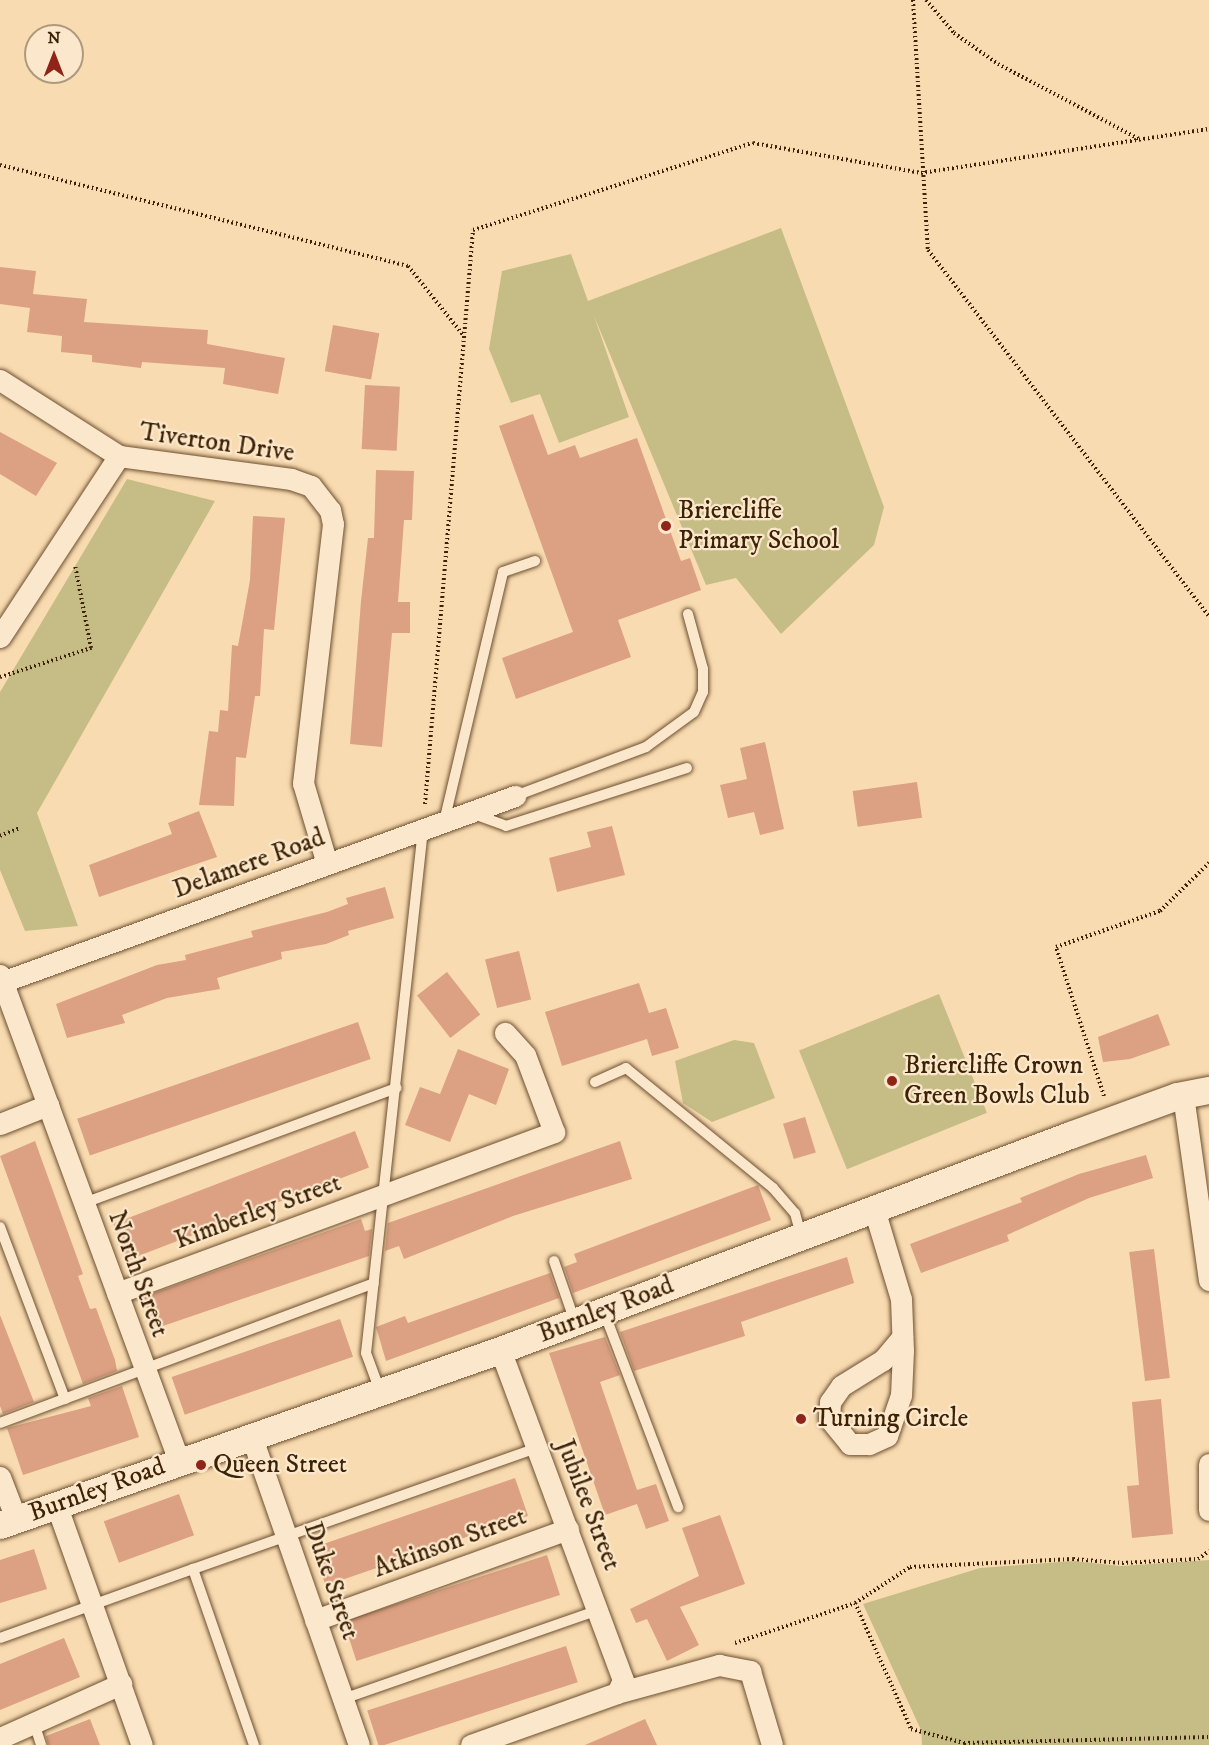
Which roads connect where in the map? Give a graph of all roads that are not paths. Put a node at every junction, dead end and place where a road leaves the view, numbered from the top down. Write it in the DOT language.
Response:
graph roads {
  1 [pos="0,380"];
  2 [pos="119,456"];
  3 [pos="535,561"];
  4 [pos="688,614"];
  5 [pos="0,637"];
  6 [pos="687,768"];
  7 [pos="514,796"];
  8 [pos="469,813"];
  9 [pos="444,822"];
  10 [pos="423,829"];
  11 [pos="327,864"];
  12 [pos="1,978"];
  13 [pos="505,1033"];
  14 [pos="595,1082"];
  15 [pos="396,1088"];
  16 [pos="1209,1090"];
  17 [pos="1183,1095"];
  18 [pos="48,1105"];
  19 [pos="0,1124"];
  20 [pos="385,1195"];
  21 [pos="84,1203"];
  22 [pos="874,1209"];
  23 [pos="0,1227"];
  24 [pos="801,1236"];
  25 [pos="554,1261"];
  26 [pos="1209,1280"];
  27 [pos="374,1283"];
  28 [pos="117,1293"];
  29 [pos="604,1311"];
  30 [pos="575,1322"];
  31 [pos="902,1337"];
  32 [pos="500,1350"];
  33 [pos="145,1369"];
  34 [pos="380,1391"];
  35 [pos="65,1399"];
  36 [pos="0,1423"];
  37 [pos="251,1435"];
  38 [pos="537,1448"];
  39 [pos="178,1461"];
  40 [pos="1209,1464"];
  41 [pos="0,1477"];
  42 [pos="56,1504"];
  43 [pos="678,1507"];
  44 [pos="1209,1510"];
  45 [pos="8,1522"];
  46 [pos="568,1529"];
  47 [pos="286,1534"];
  48 [pos="194,1569"];
  49 [pos="92,1604"];
  50 [pos="599,1610"];
  51 [pos="315,1620"];
  52 [pos="0,1638"];
  53 [pos="121,1684"];
  54 [pos="620,1687"];
  55 [pos="343,1699"];
  56 [pos="34,1723"];
  57 [pos="0,1738"];
  58 [pos="41,1745"];
  59 [pos="142,1745"];
  60 [pos="254,1745"];
  61 [pos="359,1745"];
  62 [pos="471,1745"];
  63 [pos="772,1745"];
  1 -- 2 [label="street"];
  2 -- 5 [label="street, Tiverton Drive"];
  2 -- 11 [label="street, Tiverton Drive"];
  3 -- 9 [label="lane"];
  4 -- 7 [label="lane"];
  6 -- 8 [label="lane"];
  7 -- 8 [label="street, Delamere Road"];
  8 -- 9 [label="street, Delamere Road"];
  9 -- 10 [label="street, Delamere Road"];
  10 -- 11 [label="street, Delamere Road"];
  10 -- 15 [label="lane"];
  11 -- 12 [label="street, Delamere Road"];
  12 -- 18 [label="street, North Street"];
  13 -- 20 [label="street, Kimberley Street"];
  14 -- 24 [label="lane"];
  15 -- 20 [label="lane"];
  15 -- 21 [label="lane"];
  16 -- 17 [label="street, Burnley Road"];
  17 -- 22 [label="street, Burnley Road"];
  17 -- 26 [label="street"];
  18 -- 19 [label="street"];
  18 -- 21 [label="street, North Street"];
  20 -- 27 [label="lane"];
  20 -- 28 [label="street, Kimberley Street"];
  21 -- 28 [label="street, North Street"];
  22 -- 24 [label="street, Burnley Road"];
  22 -- 31 [label="street"];
  23 -- 35 [label="lane"];
  24 -- 29 [label="street, Burnley Road"];
  25 -- 30 [label="lane"];
  27 -- 33 [label="lane"];
  27 -- 34 [label="lane"];
  28 -- 33 [label="street, North Street"];
  29 -- 30 [label="street, Burnley Road"];
  29 -- 43 [label="lane"];
  30 -- 32 [label="street, Burnley Road"];
  31 -- 31 [label="street"];
  32 -- 34 [label="street, Burnley Road"];
  32 -- 38 [label="street, Jubilee Street"];
  33 -- 35 [label="lane"];
  33 -- 39 [label="street, North Street"];
  34 -- 37 [label="street, Burnley Road"];
  35 -- 36 [label="lane"];
  37 -- 39 [label="street, Burnley Road"];
  37 -- 47 [label="street, Duke Street"];
  38 -- 46 [label="street, Jubilee Street"];
  38 -- 47 [label="lane"];
  39 -- 42 [label="street, Burnley Road"];
  40 -- 44 [label="street"];
  41 -- 45 [label="street"];
  42 -- 45 [label="street, Burnley Road"];
  42 -- 49 [label="street"];
  46 -- 50 [label="street, Jubilee Street"];
  46 -- 51 [label="street, Atkinson Street"];
  47 -- 48 [label="lane"];
  47 -- 51 [label="street, Duke Street"];
  48 -- 49 [label="lane"];
  48 -- 60 [label="lane"];
  49 -- 52 [label="lane"];
  49 -- 53 [label="street"];
  50 -- 54 [label="street, Jubilee Street"];
  50 -- 55 [label="lane"];
  51 -- 55 [label="street, Duke Street"];
  53 -- 56 [label="street"];
  53 -- 59 [label="street"];
  54 -- 62 [label="street"];
  54 -- 63 [label="street"];
  55 -- 61 [label="street, Duke Street"];
  56 -- 57 [label="street"];
  56 -- 58 [label="lane"];
}
